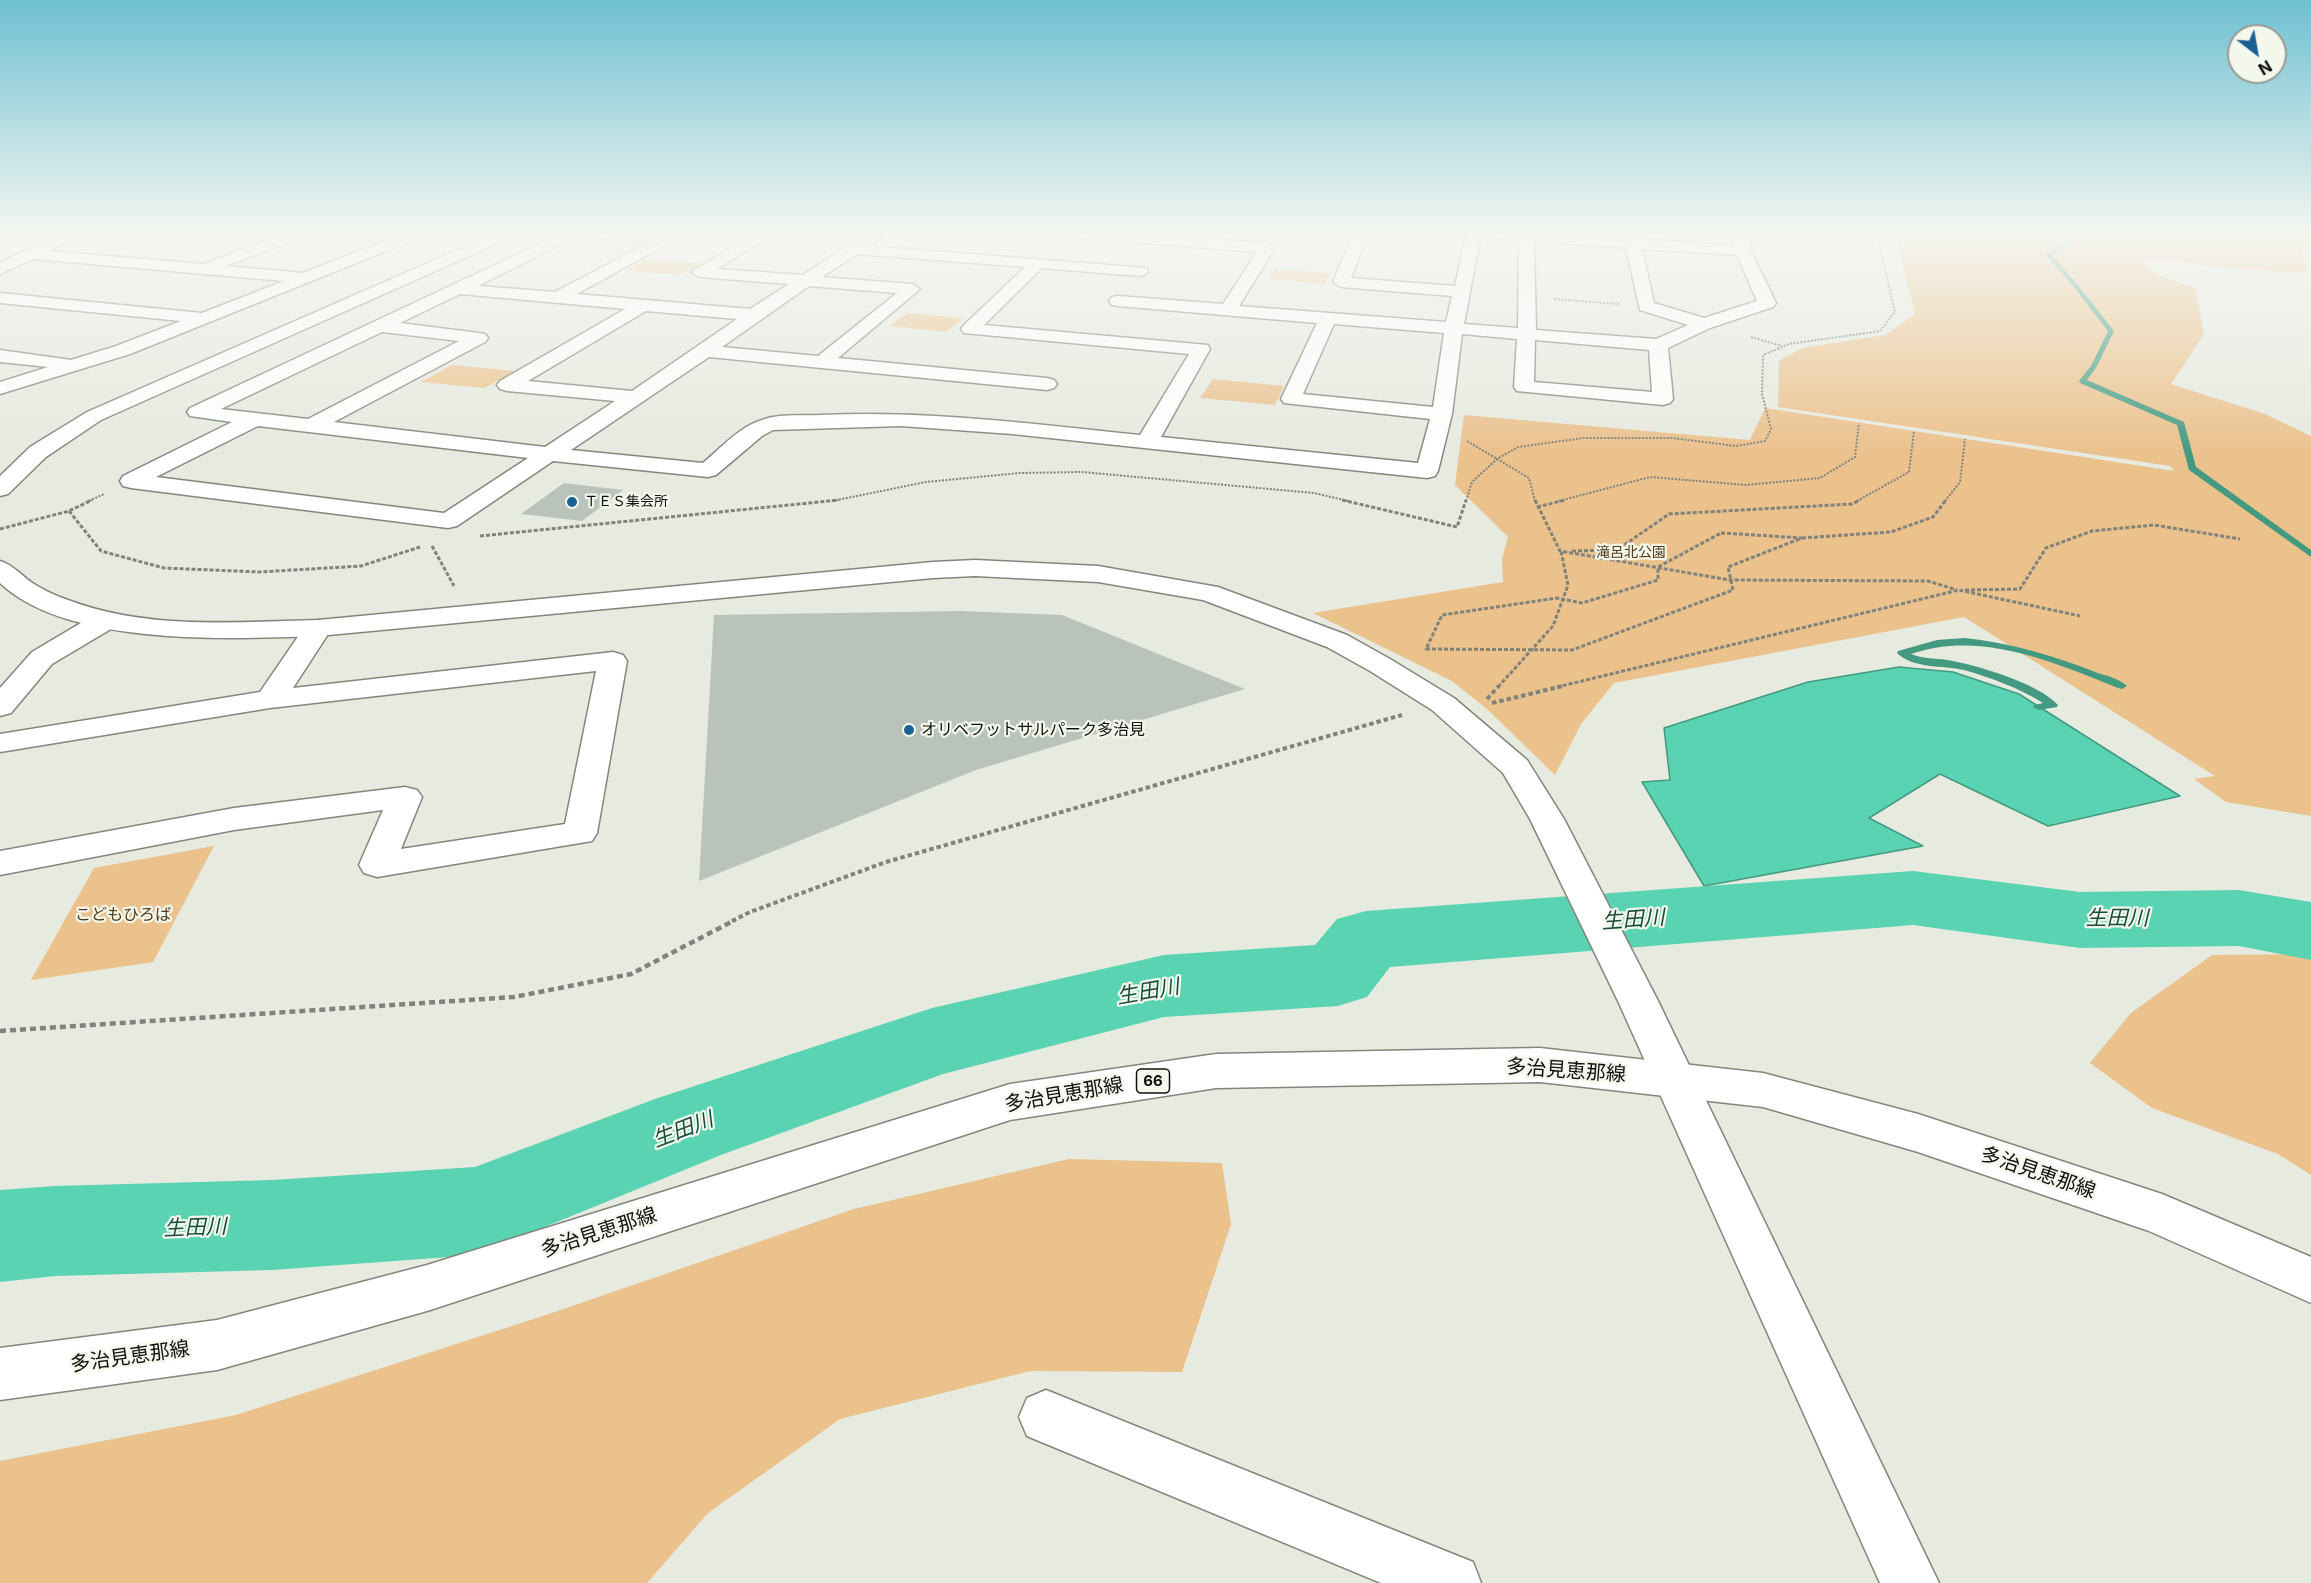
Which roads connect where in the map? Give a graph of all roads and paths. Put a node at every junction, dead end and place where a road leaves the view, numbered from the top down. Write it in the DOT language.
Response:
graph roads {
  1 [pos="101,308"];
  2 [pos="231,308"];
  3 [pos="339,308"];
  4 [pos="419,308"];
  5 [pos="639,308"];
  6 [pos="665,308"];
  7 [pos="764,308"];
  8 [pos="889,308"];
  9 [pos="992,308"];
  10 [pos="1112,308"];
  11 [pos="1202,308"];
  12 [pos="1459,308"];
  13 [pos="1527,308"];
  14 [pos="1652,308"];
  15 [pos="1752,308"];
  16 [pos="1894,308"];
  17 [pos="1228,310"];
  18 [pos="753,315"];
  19 [pos="205,318"];
  20 [pos="1328,318"];
  21 [pos="1704,324"];
  22 [pos="380,326"];
  23 [pos="1454,328"];
  24 [pos="1525,333"];
  25 [pos="1083,338"];
  26 [pos="1658,345"];
  27 [pos="705,351"];
  28 [pos="0,356"];
  29 [pos="822,362"];
  30 [pos="76,364"];
  31 [pos="1047,384"];
  32 [pos="0,388"];
  33 [pos="636,397"];
  34 [pos="253,420"];
  35 [pos="1440,423"];
  36 [pos="1859,423"];
  37 [pos="310,426"];
  38 [pos="1012,428"];
  39 [pos="1914,431"];
  40 [pos="1965,439"];
  41 [pos="1147,442"];
  42 [pos="548,454"];
  43 [pos="1497,459"];
  44 [pos="131,481"];
  45 [pos="0,489"];
  46 [pos="1537,507"];
  47 [pos="69,511"];
  48 [pos="0,529"];
  49 [pos="444,531"];
  50 [pos="471,538"];
  51 [pos="1802,538"];
  52 [pos="2240,539"];
  53 [pos="431,543"];
  54 [pos="1560,551"];
  55 [pos="1658,567"];
  56 [pos="0,569"];
  57 [pos="1959,590"];
  58 [pos="452,615"];
  59 [pos="2080,616"];
  60 [pos="106,620"];
  61 [pos="318,628"];
  62 [pos="270,699"];
  63 [pos="1443,704"];
  64 [pos="0,707"];
  65 [pos="0,743"];
  66 [pos="0,863"];
  67 [pos="0,1031"];
  68 [pos="1673,1080"];
  69 [pos="2311,1280"];
  70 [pos="0,1374"];
  71 [pos="1046,1417"];
  72 [pos="1452,1583"];
  73 [pos="1910,1583"];
  1 -- 19 [label="street"];
  2 -- 19 [label="street"];
  3 -- 45 [label="street"];
  4 -- 22 [label="street"];
  5 -- 33 [label="street"];
  6 -- 18 [label="street"];
  7 -- 18 [label="street"];
  8 -- 29 [label="street"];
  9 -- 25 [label="street"];
  10 -- 25 [label="street"];
  11 -- 17 [label="street"];
  12 -- 23 [label="street"];
  13 -- 24 [label="street"];
  14 -- 21 [label="street"];
  15 -- 21 [label="street"];
  16 -- 43 [label="path"];
  17 -- 20 [label="street"];
  18 -- 27 [label="street"];
  19 -- 30 [label="street"];
  20 -- 23 [label="street"];
  20 -- 35 [label="street"];
  21 -- 26 [label="street"];
  22 -- 34 [label="street"];
  22 -- 37 [label="street"];
  23 -- 24 [label="street"];
  23 -- 35 [label="street"];
  24 -- 26 [label="street"];
  24 -- 26 [label="street"];
  25 -- 31 [label="street"];
  25 -- 41 [label="street"];
  27 -- 29 [label="street"];
  27 -- 33 [label="street"];
  28 -- 30 [label="street"];
  29 -- 31 [label="street"];
  30 -- 32 [label="street"];
  31 -- 38 [label="street"];
  33 -- 42 [label="street"];
  34 -- 37 [label="street"];
  34 -- 44 [label="street"];
  35 -- 41 [label="street"];
  35 -- 43 [label="path"];
  36 -- 46 [label="path"];
  37 -- 42 [label="street"];
  38 -- 41 [label="street"];
  38 -- 42 [label="street"];
  39 -- 54 [label="path"];
  40 -- 51 [label="path"];
  42 -- 49 [label="street"];
  43 -- 46 [label="path"];
  43 -- 50 [label="path"];
  44 -- 47 [label="path"];
  44 -- 49 [label="street"];
  46 -- 54 [label="path"];
  47 -- 48 [label="path"];
  47 -- 53 [label="path"];
  49 -- 53 [label="path"];
  49 -- 53 [label="path"];
  51 -- 55 [label="path"];
  51 -- 55 [label="path"];
  52 -- 57 [label="path"];
  53 -- 58 [label="path"];
  54 -- 55 [label="path"];
  54 -- 57 [label="path"];
  55 -- 57 [label="path"];
  56 -- 60 [label="street"];
  57 -- 59 [label="path"];
  58 -- 61 [label="street"];
  58 -- 63 [label="street"];
  60 -- 61 [label="street"];
  60 -- 64 [label="street"];
  61 -- 62 [label="street"];
  62 -- 65 [label="street"];
  62 -- 66 [label="street"];
  63 -- 67 [label="path"];
  63 -- 68 [label="street"];
  68 -- 69 [label="street, 多治見恵那線 / 66"];
  68 -- 70 [label="street, 多治見恵那線 / 66"];
  68 -- 73 [label="street"];
  71 -- 72 [label="street"];
}
